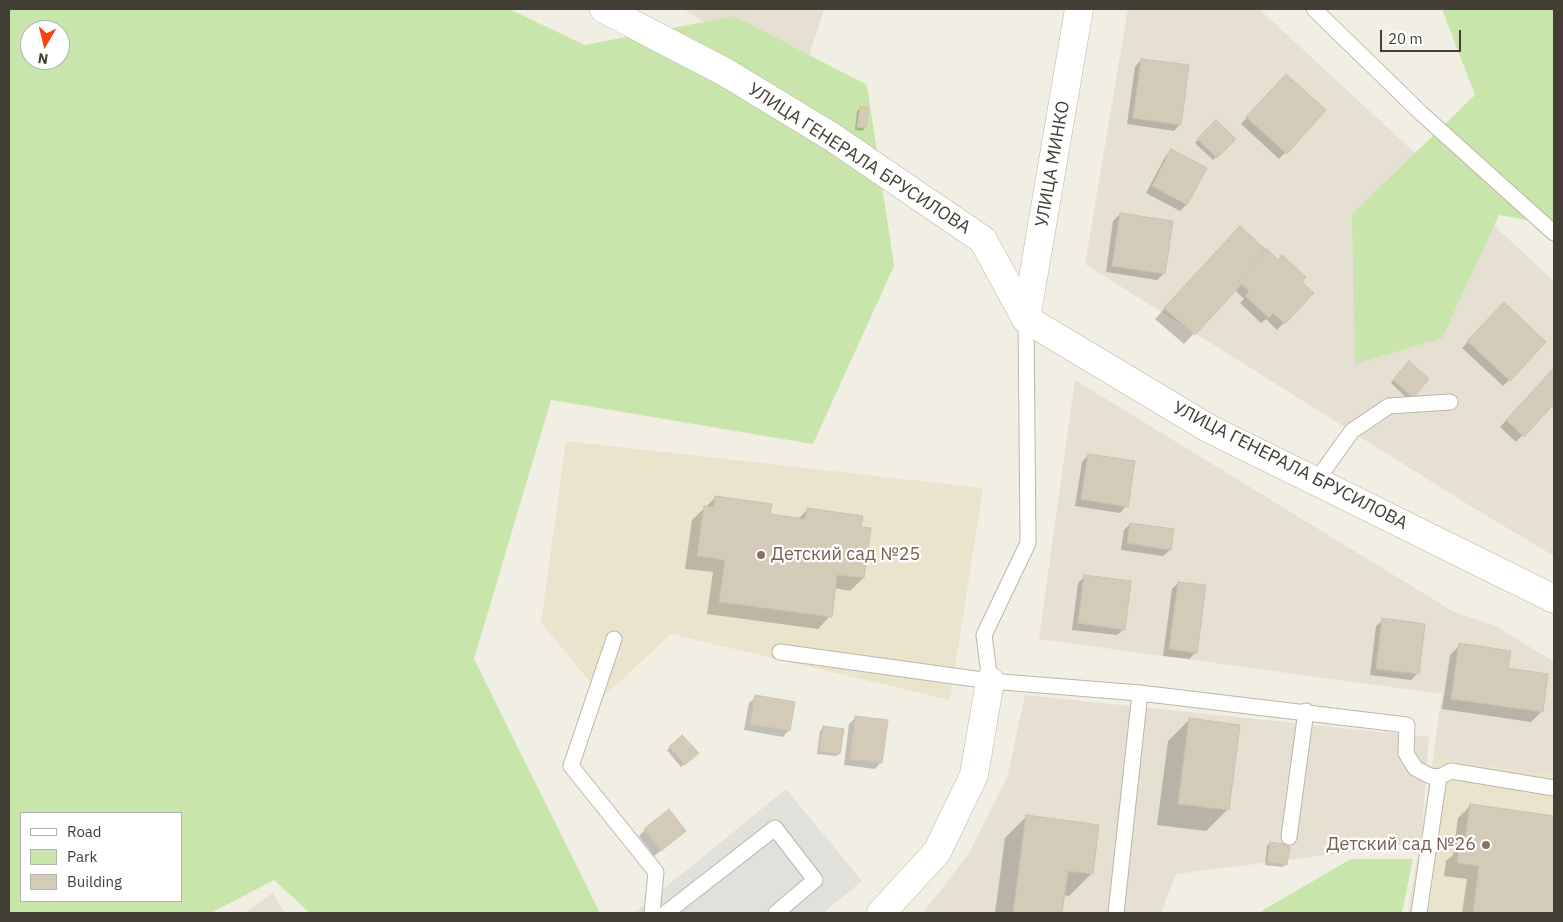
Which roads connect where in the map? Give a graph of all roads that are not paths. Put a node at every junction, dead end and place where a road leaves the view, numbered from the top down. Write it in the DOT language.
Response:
graph roads {
  1 [pos="604,9"];
  2 [pos="1079,9"];
  3 [pos="1314,9"];
  4 [pos="1554,233"];
  5 [pos="1026,318"];
  6 [pos="1450,402"];
  7 [pos="1316,481"];
  8 [pos="1554,598"];
  9 [pos="614,639"];
  10 [pos="780,652"];
  11 [pos="990,680"];
  12 [pos="1140,693"];
  13 [pos="1306,711"];
  14 [pos="1439,777"];
  15 [pos="1554,788"];
  16 [pos="1289,837"];
  17 [pos="652,913"];
  18 [pos="666,913"];
  19 [pos="776,913"];
  20 [pos="881,913"];
  21 [pos="1116,913"];
  22 [pos="1419,913"];
  1 -- 5 [label="street, УЛИЦА ГЕНЕРАЛА БРУСИЛОВА"];
  2 -- 5 [label="street, УЛИЦА МИНКО"];
  3 -- 4 [label="lane"];
  5 -- 7 [label="street, УЛИЦА ГЕНЕРАЛА БРУСИЛОВА"];
  5 -- 11 [label="lane"];
  6 -- 7 [label="lane"];
  7 -- 8 [label="street, УЛИЦА ГЕНЕРАЛА БРУСИЛОВА"];
  9 -- 17 [label="lane"];
  10 -- 11 [label="lane"];
  11 -- 12 [label="lane"];
  11 -- 20 [label="street"];
  12 -- 13 [label="lane"];
  12 -- 21 [label="lane"];
  13 -- 14 [label="lane"];
  13 -- 16 [label="lane"];
  14 -- 15 [label="lane"];
  14 -- 22 [label="lane"];
  18 -- 19 [label="lane"];
}
